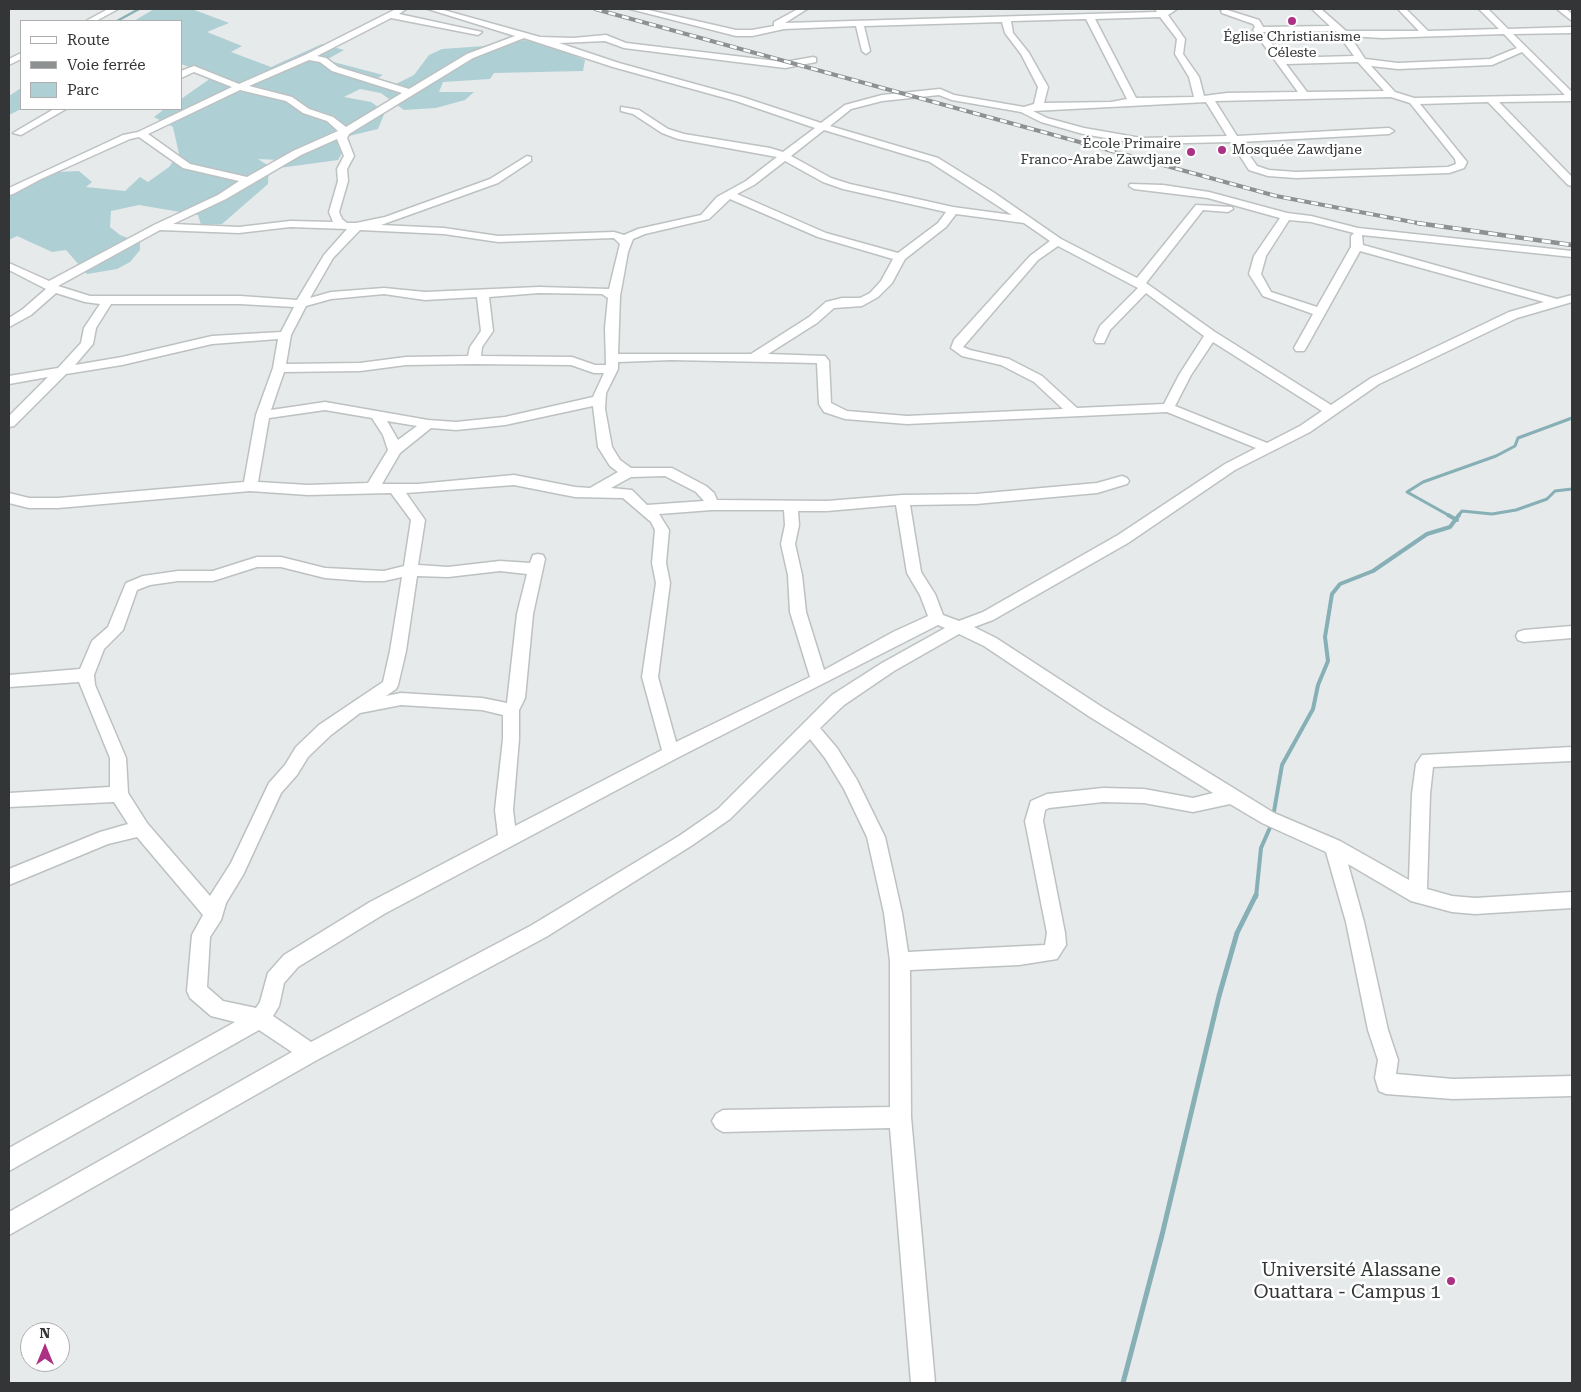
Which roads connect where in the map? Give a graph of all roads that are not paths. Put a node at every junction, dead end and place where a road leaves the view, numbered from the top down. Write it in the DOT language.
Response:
graph roads {
  1 [pos="114,9"];
  2 [pos="402,9"];
  3 [pos="432,9"];
  4 [pos="634,9"];
  5 [pos="802,9"];
  6 [pos="1172,9"];
  7 [pos="1316,9"];
  8 [pos="1402,9"];
  9 [pos="1483,9"];
  10 [pos="1561,9"];
  11 [pos="926,10"];
  12 [pos="1226,10"];
  13 [pos="1161,11"];
  14 [pos="390,15"];
  15 [pos="1089,16"];
  16 [pos="1006,18"];
  17 [pos="1572,18"];
  18 [pos="92,20"];
  19 [pos="917,21"];
  20 [pos="858,23"];
  21 [pos="775,27"];
  22 [pos="1257,30"];
  23 [pos="1341,30"];
  24 [pos="1572,30"];
  25 [pos="1506,31"];
  26 [pos="1425,33"];
  27 [pos="522,36"];
  28 [pos="540,40"];
  29 [pos="1524,48"];
  30 [pos="866,51"];
  31 [pos="308,57"];
  32 [pos="813,60"];
  33 [pos="1362,60"];
  34 [pos="1279,62"];
  35 [pos="182,74"];
  36 [pos="240,87"];
  37 [pos="412,93"];
  38 [pos="1392,94"];
  39 [pos="1306,96"];
  40 [pos="1572,97"];
  41 [pos="1205,99"];
  42 [pos="1491,100"];
  43 [pos="1133,101"];
  44 [pos="1413,101"];
  45 [pos="1038,106"];
  46 [pos="624,109"];
  47 [pos="59,110"];
  48 [pos="1024,110"];
  49 [pos="822,127"];
  50 [pos="1389,130"];
  51 [pos="18,132"];
  52 [pos="345,132"];
  53 [pos="141,134"];
  54 [pos="1234,139"];
  55 [pos="784,156"];
  56 [pos="527,159"];
  57 [pos="248,180"];
  58 [pos="1572,183"];
  59 [pos="1134,186"];
  60 [pos="9,192"];
  61 [pos="728,194"];
  62 [pos="952,210"];
  63 [pos="1282,215"];
  64 [pos="1027,220"];
  65 [pos="344,226"];
  66 [pos="358,226"];
  67 [pos="158,227"];
  68 [pos="1358,231"];
  69 [pos="614,234"];
  70 [pos="633,234"];
  71 [pos="1057,241"];
  72 [pos="625,244"];
  73 [pos="1357,247"];
  74 [pos="1572,254"];
  75 [pos="900,257"];
  76 [pos="9,266"];
  77 [pos="1142,286"];
  78 [pos="52,287"];
  79 [pos="483,294"];
  80 [pos="614,296"];
  81 [pos="1572,298"];
  82 [pos="107,302"];
  83 [pos="1556,302"];
  84 [pos="301,304"];
  85 [pos="1319,312"];
  86 [pos="9,323"];
  87 [pos="285,335"];
  88 [pos="1211,335"];
  89 [pos="1100,340"];
  90 [pos="1300,348"];
  91 [pos="755,357"];
  92 [pos="474,360"];
  93 [pos="612,364"];
  94 [pos="279,368"];
  95 [pos="59,372"];
  96 [pos="9,380"];
  97 [pos="600,400"];
  98 [pos="1168,408"];
  99 [pos="1332,411"];
  100 [pos="1074,412"];
  101 [pos="263,415"];
  102 [pos="376,416"];
  103 [pos="9,423"];
  104 [pos="428,424"];
  105 [pos="1266,448"];
  106 [pos="395,450"];
  107 [pos="628,473"];
  108 [pos="1122,481"];
  109 [pos="250,486"];
  110 [pos="372,488"];
  111 [pos="394,488"];
  112 [pos="593,493"];
  113 [pos="9,498"];
  114 [pos="902,500"];
  115 [pos="712,504"];
  116 [pos="792,506"];
  117 [pos="644,510"];
  118 [pos="409,570"];
  119 [pos="937,619"];
  120 [pos="959,627"];
  121 [pos="1572,632"];
  122 [pos="1524,636"];
  123 [pos="86,675"];
  124 [pos="819,680"];
  125 [pos="9,681"];
  126 [pos="354,708"];
  127 [pos="511,710"];
  128 [pos="811,729"];
  129 [pos="671,753"];
  130 [pos="1572,754"];
  131 [pos="119,794"];
  132 [pos="1231,796"];
  133 [pos="9,800"];
  134 [pos="141,828"];
  135 [pos="508,840"];
  136 [pos="1334,847"];
  137 [pos="9,877"];
  138 [pos="1418,895"];
  139 [pos="1572,900"];
  140 [pos="214,914"];
  141 [pos="900,961"];
  142 [pos="260,1019"];
  143 [pos="310,1053"];
  144 [pos="1572,1086"];
  145 [pos="900,1117"];
  146 [pos="723,1121"];
  147 [pos="9,1160"];
  148 [pos="9,1224"];
  149 [pos="923,1383"];
  1 -- 18 [label="street"];
  2 -- 14 [label="street"];
  3 -- 27 [label="street"];
  4 -- 21 [label="street"];
  5 -- 21 [label="street"];
  6 -- 13 [label="street"];
  7 -- 23 [label="street"];
  8 -- 26 [label="street"];
  9 -- 25 [label="street"];
  10 -- 17 [label="street"];
  11 -- 19 [label="street"];
  12 -- 22 [label="street"];
  13 -- 15 [label="street"];
  13 -- 41 [label="street"];
  14 -- 27 [label="street"];
  14 -- 31 [label="street"];
  15 -- 16 [label="street"];
  15 -- 43 [label="street"];
  16 -- 19 [label="street"];
  16 -- 45 [label="street"];
  19 -- 20 [label="street"];
  20 -- 21 [label="street"];
  20 -- 30 [label="street"];
  22 -- 23 [label="street"];
  22 -- 34 [label="street"];
  23 -- 26 [label="street"];
  23 -- 33 [label="street"];
  24 -- 25 [label="street"];
  25 -- 26 [label="street"];
  25 -- 29 [label="street"];
  27 -- 28 [label="street"];
  27 -- 37 [label="street"];
  28 -- 32 [label="street"];
  28 -- 49 [label="street"];
  29 -- 33 [label="street"];
  29 -- 40 [label="street"];
  31 -- 36 [label="street"];
  31 -- 37 [label="street"];
  33 -- 34 [label="street"];
  33 -- 38 [label="street"];
  34 -- 39 [label="street"];
  35 -- 36 [label="street"];
  36 -- 52 [label="street"];
  36 -- 53 [label="street"];
  37 -- 52 [label="street"];
  38 -- 39 [label="street"];
  38 -- 44 [label="street"];
  39 -- 41 [label="street"];
  40 -- 42 [label="street"];
  41 -- 43 [label="street"];
  41 -- 54 [label="street"];
  42 -- 44 [label="street"];
  42 -- 58 [label="street"];
  43 -- 45 [label="street"];
  44 -- 54 [label="street"];
  45 -- 48 [label="street"];
  46 -- 55 [label="street"];
  47 -- 51 [label="street"];
  48 -- 49 [label="street"];
  48 -- 54 [label="street"];
  49 -- 55 [label="street"];
  49 -- 64 [label="street"];
  50 -- 54 [label="street"];
  52 -- 57 [label="street"];
  52 -- 65 [label="street"];
  53 -- 57 [label="street"];
  53 -- 60 [label="street"];
  55 -- 61 [label="street"];
  55 -- 62 [label="street"];
  56 -- 66 [label="street"];
  57 -- 67 [label="street"];
  59 -- 63 [label="street"];
  61 -- 70 [label="street"];
  61 -- 75 [label="street"];
  62 -- 64 [label="street"];
  62 -- 75 [label="street"];
  63 -- 68 [label="street"];
  63 -- 77 [label="street"];
  63 -- 85 [label="street"];
  64 -- 71 [label="street"];
  65 -- 66 [label="street"];
  65 -- 67 [label="street"];
  66 -- 69 [label="street"];
  66 -- 84 [label="street"];
  67 -- 78 [label="street"];
  68 -- 73 [label="street"];
  68 -- 74 [label="street"];
  69 -- 70 [label="street"];
  69 -- 72 [label="street"];
  70 -- 72 [label="street"];
  71 -- 77 [label="street"];
  71 -- 100 [label="street"];
  72 -- 80 [label="street"];
  73 -- 83 [label="street"];
  73 -- 85 [label="street"];
  75 -- 91 [label="street"];
  76 -- 78 [label="street"];
  77 -- 88 [label="street"];
  77 -- 89 [label="street"];
  78 -- 82 [label="street"];
  78 -- 86 [label="street"];
  79 -- 80 [label="street"];
  79 -- 84 [label="street"];
  79 -- 92 [label="street"];
  80 -- 93 [label="street"];
  81 -- 83 [label="street"];
  82 -- 84 [label="street"];
  82 -- 95 [label="street"];
  83 -- 99 [label="street"];
  84 -- 87 [label="street"];
  85 -- 90 [label="street"];
  87 -- 94 [label="street"];
  87 -- 95 [label="street"];
  88 -- 98 [label="street"];
  88 -- 99 [label="street"];
  91 -- 93 [label="street"];
  91 -- 100 [label="street"];
  92 -- 93 [label="street"];
  92 -- 94 [label="street"];
  93 -- 97 [label="street"];
  94 -- 101 [label="street"];
  95 -- 96 [label="street"];
  95 -- 103 [label="street"];
  97 -- 104 [label="street"];
  97 -- 107 [label="street"];
  98 -- 100 [label="street"];
  98 -- 105 [label="street"];
  99 -- 105 [label="street"];
  101 -- 102 [label="street"];
  101 -- 109 [label="street"];
  102 -- 104 [label="street"];
  102 -- 106 [label="street"];
  104 -- 106 [label="street"];
  105 -- 120 [label="street"];
  106 -- 110 [label="street"];
  107 -- 112 [label="street"];
  107 -- 115 [label="street"];
  108 -- 114 [label="street"];
  109 -- 110 [label="street"];
  109 -- 113 [label="street"];
  110 -- 111 [label="street"];
  111 -- 112 [label="street"];
  111 -- 118 [label="street"];
  112 -- 117 [label="street"];
  114 -- 116 [label="street"];
  114 -- 119 [label="street"];
  115 -- 116 [label="street"];
  115 -- 117 [label="street"];
  116 -- 124 [label="street"];
  117 -- 129 [label="street"];
  118 -- 123 [label="street"];
  118 -- 126 [label="street"];
  118 -- 127 [label="street"];
  119 -- 120 [label="street"];
  119 -- 124 [label="street"];
  120 -- 128 [label="street"];
  120 -- 132 [label="street"];
  121 -- 122 [label="street"];
  123 -- 125 [label="street"];
  123 -- 131 [label="street"];
  124 -- 129 [label="street"];
  126 -- 127 [label="street"];
  126 -- 140 [label="street"];
  127 -- 135 [label="street"];
  128 -- 141 [label="street"];
  128 -- 143 [label="street"];
  129 -- 135 [label="street"];
  130 -- 138 [label="street"];
  131 -- 133 [label="street"];
  131 -- 134 [label="street"];
  132 -- 136 [label="street"];
  132 -- 141 [label="street"];
  134 -- 137 [label="street"];
  134 -- 140 [label="street"];
  135 -- 142 [label="street"];
  136 -- 138 [label="street"];
  136 -- 144 [label="street"];
  138 -- 139 [label="street"];
  140 -- 142 [label="street"];
  141 -- 145 [label="street"];
  142 -- 143 [label="street"];
  142 -- 147 [label="street"];
  143 -- 148 [label="street"];
  145 -- 146 [label="street"];
  145 -- 149 [label="street"];
}
